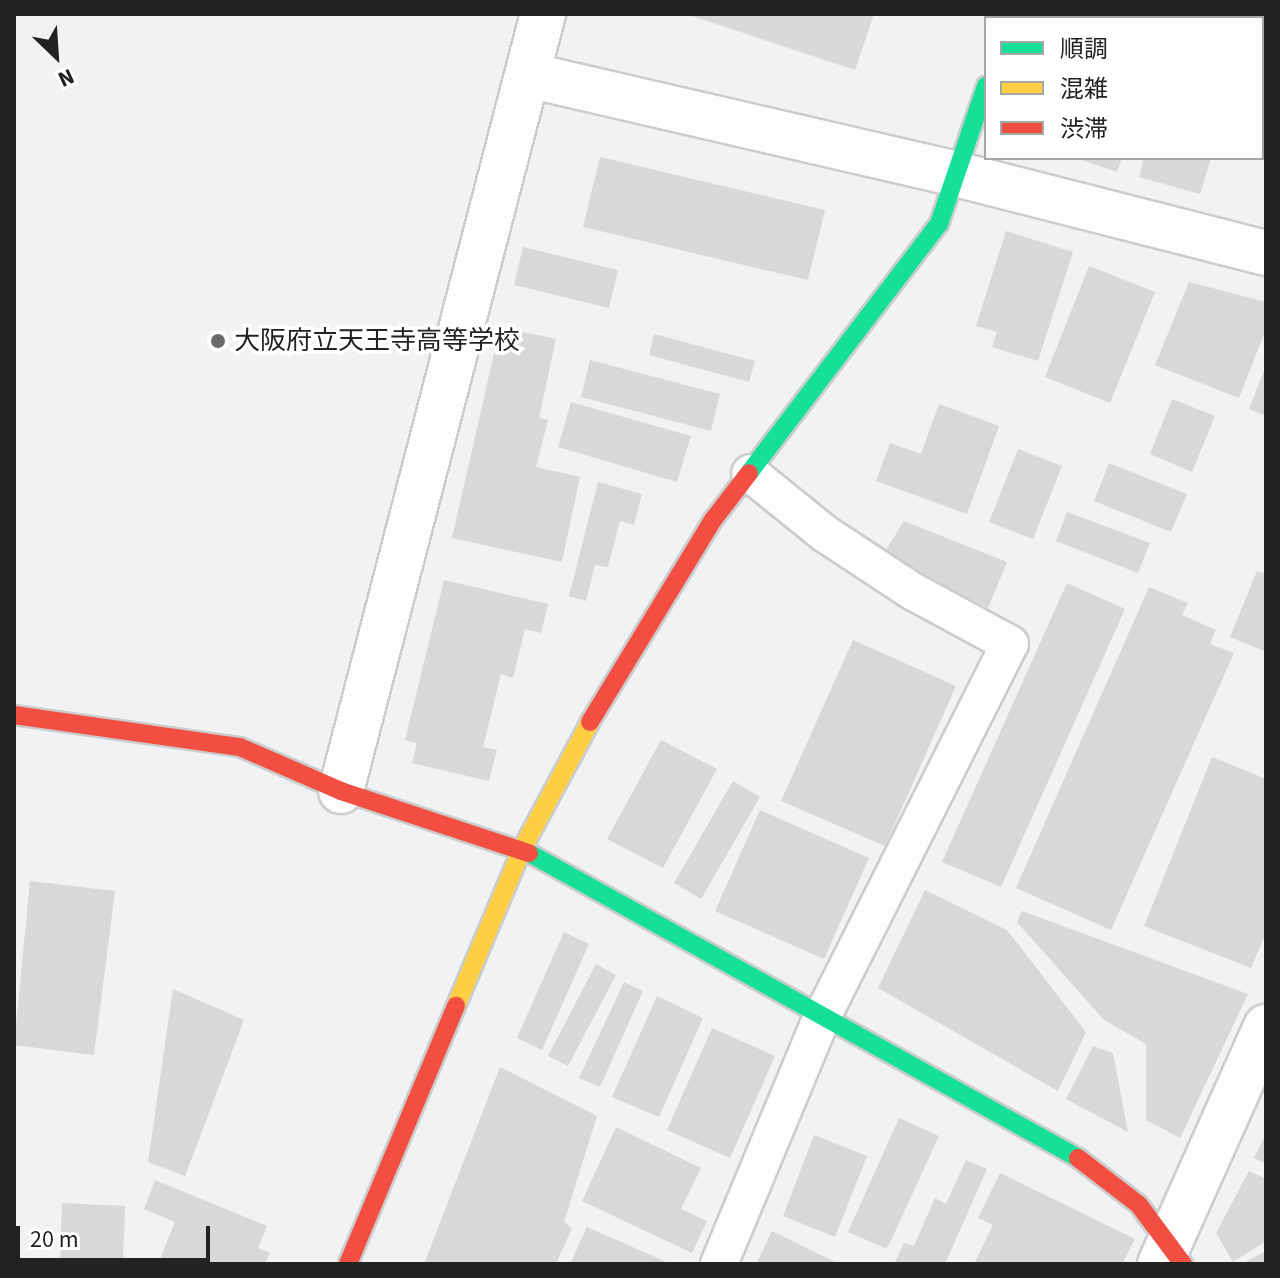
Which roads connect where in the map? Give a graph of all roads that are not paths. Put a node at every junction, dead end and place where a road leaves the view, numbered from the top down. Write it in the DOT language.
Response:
graph roads {
  1 [pos="543,14"];
  2 [pos="528,75"];
  3 [pos="984,92"];
  4 [pos="956,174"];
  5 [pos="1266,253"];
  6 [pos="750,473"];
  7 [pos="14,715"];
  8 [pos="341,791"];
  9 [pos="522,849"];
  10 [pos="821,1019"];
  11 [pos="1262,1049"];
  12 [pos="1170,1257"];
  13 [pos="348,1264"];
  14 [pos="719,1264"];
  1 -- 2 [label="street"];
  2 -- 4 [label="street"];
  2 -- 8 [label="street"];
  3 -- 4 [label="street"];
  4 -- 5 [label="street"];
  4 -- 6 [label="street"];
  6 -- 9 [label="street"];
  6 -- 10 [label="lane"];
  7 -- 8 [label="street"];
  8 -- 9 [label="street"];
  9 -- 10 [label="street"];
  9 -- 13 [label="street"];
  10 -- 12 [label="street"];
  10 -- 14 [label="lane"];
  11 -- 12 [label="street"];
}
